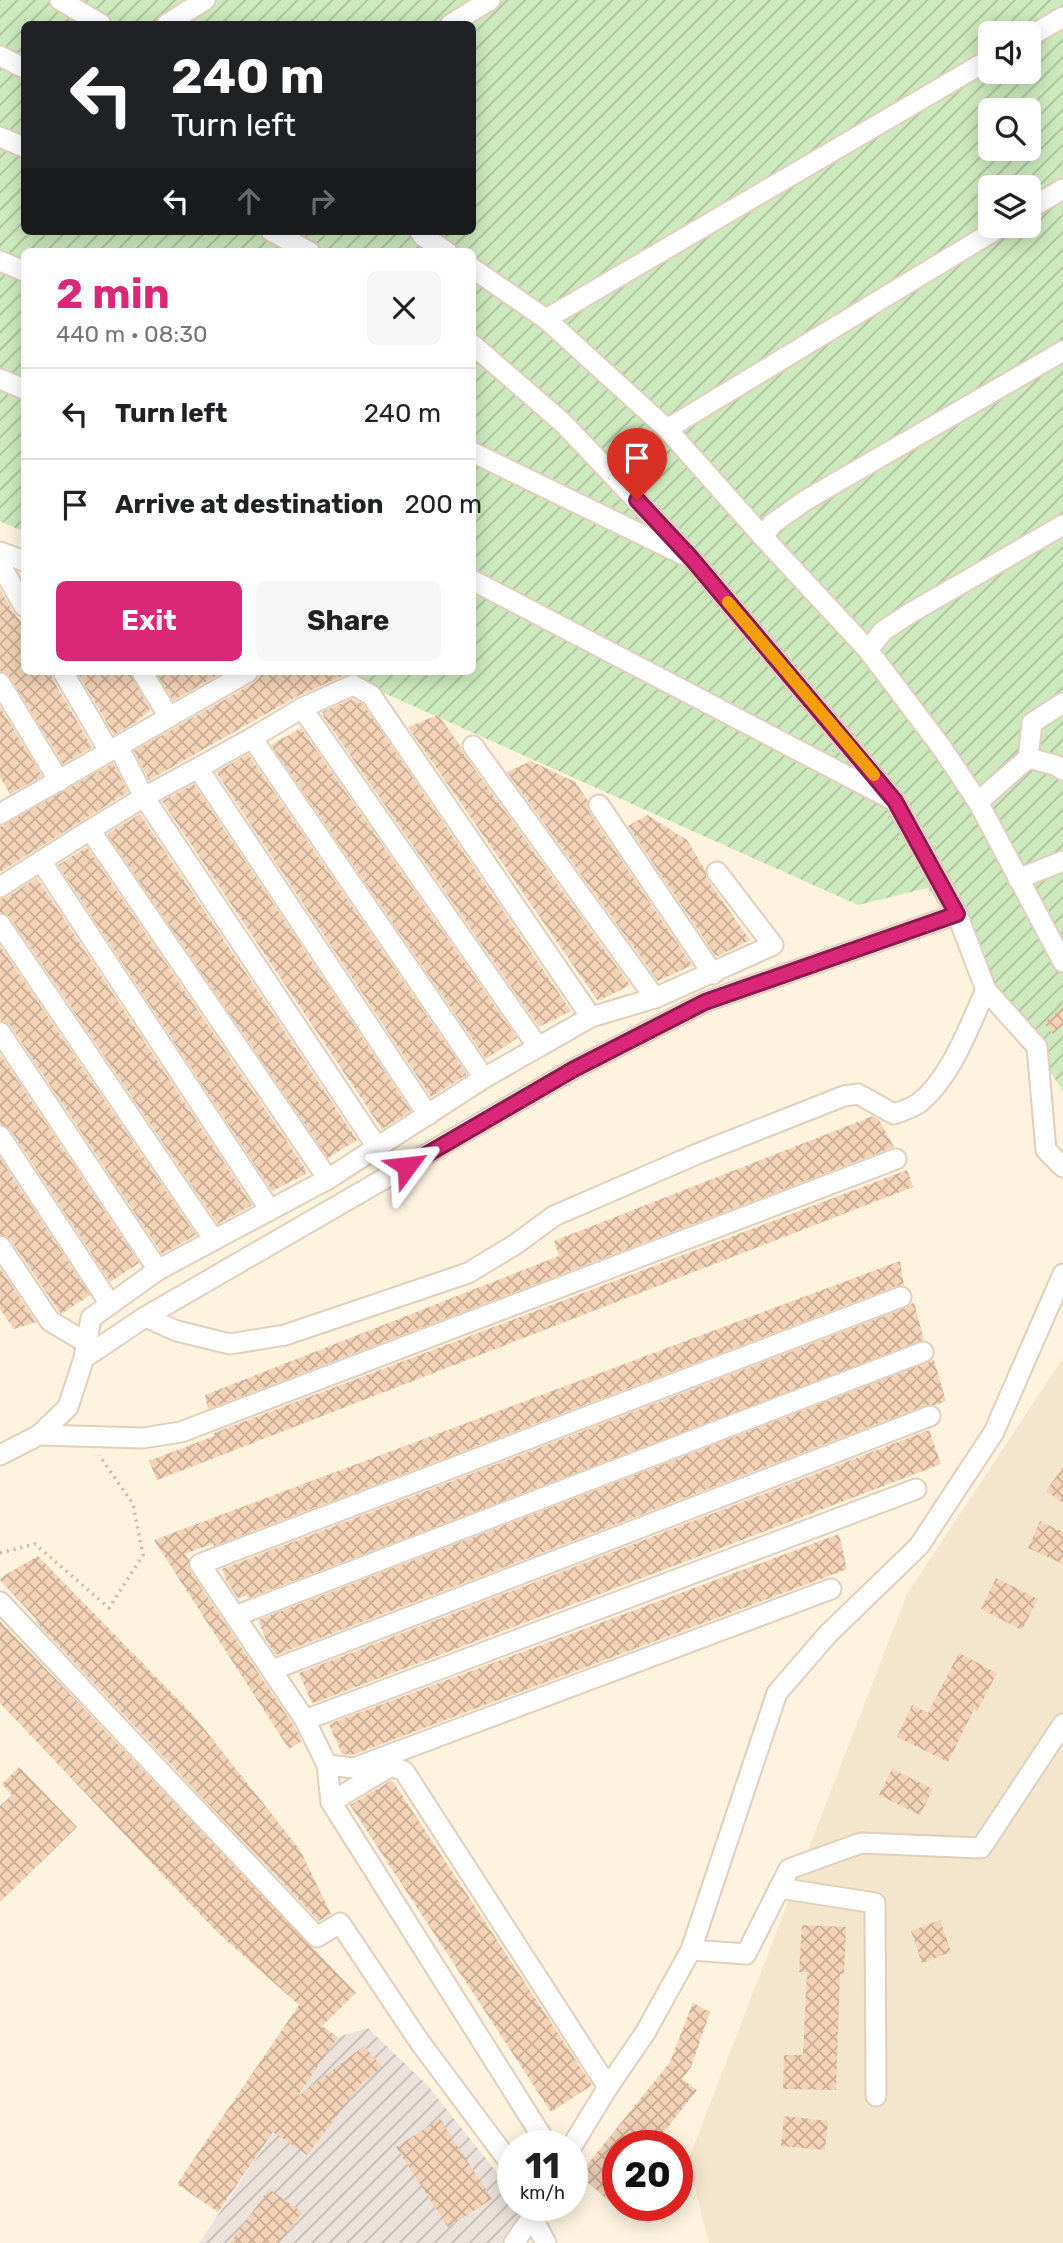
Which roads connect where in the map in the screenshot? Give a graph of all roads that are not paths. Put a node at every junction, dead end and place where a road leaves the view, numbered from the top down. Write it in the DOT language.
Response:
graph roads {
  1 [pos="60,0"];
  2 [pos="205,0"];
  3 [pos="490,0"];
  4 [pos="1063,17"];
  5 [pos="96,21"];
  6 [pos="172,21"];
  7 [pos="456,21"];
  8 [pos="1041,30"];
  9 [pos="0,56"];
  10 [pos="21,66"];
  11 [pos="978,66"];
  12 [pos="0,137"];
  13 [pos="21,146"];
  14 [pos="1063,189"];
  15 [pos="1041,202"];
  16 [pos="277,235"];
  17 [pos="422,235"];
  18 [pos="982,238"];
  19 [pos="302,248"];
  20 [pos="441,248"];
  21 [pos="0,261"];
  22 [pos="21,270"];
  23 [pos="476,271"];
  24 [pos="546,319"];
  25 [pos="476,347"];
  26 [pos="1063,351"];
  27 [pos="0,379"];
  28 [pos="21,388"];
  29 [pos="667,429"];
  30 [pos="476,454"];
  31 [pos="1063,525"];
  32 [pos="763,537"];
  33 [pos="0,552"];
  34 [pos="692,559"];
  35 [pos="21,560"];
  36 [pos="0,564"];
  37 [pos="476,582"];
  38 [pos="21,601"];
  39 [pos="868,650"];
  40 [pos="65,675"];
  41 [pos="144,675"];
  42 [pos="243,675"];
  43 [pos="0,683"];
  44 [pos="1063,703"];
  45 [pos="302,708"];
  46 [pos="169,717"];
  47 [pos="252,738"];
  48 [pos="473,746"];
  49 [pos="114,748"];
  50 [pos="1028,758"];
  51 [pos="198,768"];
  52 [pos="1063,770"];
  53 [pos="59,781"];
  54 [pos="144,797"];
  55 [pos="895,801"];
  56 [pos="978,802"];
  57 [pos="599,805"];
  58 [pos="2,808"];
  59 [pos="90,830"];
  60 [pos="41,860"];
  61 [pos="1063,862"];
  62 [pos="717,872"];
  63 [pos="1018,879"];
  64 [pos="0,887"];
  65 [pos="957,914"];
  66 [pos="0,924"];
  67 [pos="1063,962"];
  68 [pos="713,974"];
  69 [pos="986,990"];
  70 [pos="655,998"];
  71 [pos="591,1017"];
  72 [pos="0,1032"];
  73 [pos="538,1047"];
  74 [pos="484,1078"];
  75 [pos="428,1115"];
  76 [pos="0,1136"];
  77 [pos="377,1147"];
  78 [pos="896,1159"];
  79 [pos="1063,1167"];
  80 [pos="328,1179"];
  81 [pos="270,1210"];
  82 [pos="214,1240"];
  83 [pos="0,1246"];
  84 [pos="158,1270"];
  85 [pos="1063,1274"];
  86 [pos="901,1297"];
  87 [pos="110,1304"];
  88 [pos="145,1317"];
  89 [pos="85,1350"];
  90 [pos="923,1352"];
  91 [pos="930,1416"];
  92 [pos="39,1435"];
  93 [pos="0,1455"];
  94 [pos="916,1489"];
  95 [pos="831,1589"];
  96 [pos="0,1602"];
  97 [pos="235,1616"];
  98 [pos="272,1670"];
  99 [pos="305,1720"];
  100 [pos="1063,1724"];
  101 [pos="327,1765"];
  102 [pos="331,1802"];
  103 [pos="779,1888"];
  104 [pos="691,1950"];
  105 [pos="608,2087"];
  106 [pos="876,2096"];
  107 [pos="538,2130"];
  108 [pos="582,2130"];
  109 [pos="497,2145"];
  110 [pos="529,2221"];
  111 [pos="539,2221"];
  112 [pos="514,2243"];
  113 [pos="546,2243"];
  1 -- 5 [label="street"];
  2 -- 6 [label="street"];
  3 -- 7 [label="street"];
  4 -- 8 [label="street"];
  9 -- 10 [label="street"];
  11 -- 24 [label="street"];
  12 -- 13 [label="street"];
  14 -- 15 [label="street"];
  16 -- 19 [label="street"];
  17 -- 20 [label="street"];
  18 -- 29 [label="street"];
  21 -- 22 [label="street"];
  23 -- 24 [label="street"];
  24 -- 29 [label="street"];
  25 -- 34 [label="street"];
  26 -- 32 [label="street"];
  27 -- 28 [label="street"];
  29 -- 32 [label="street"];
  30 -- 34 [label="street"];
  31 -- 39 [label="street"];
  32 -- 39 [label="street"];
  33 -- 35 [label="street"];
  34 -- 55 [label="street"];
  36 -- 38 [label="street"];
  37 -- 55 [label="street"];
  39 -- 56 [label="street"];
  40 -- 49 [label="street"];
  41 -- 46 [label="street"];
  42 -- 46 [label="street"];
  43 -- 53 [label="street"];
  44 -- 50 [label="street"];
  45 -- 47 [label="street"];
  45 -- 71 [label="street"];
  45 -- 73 [label="street"];
  46 -- 49 [label="street"];
  47 -- 51 [label="street"];
  47 -- 74 [label="street"];
  48 -- 70 [label="street"];
  49 -- 53 [label="street"];
  49 -- 54 [label="street"];
  50 -- 52 [label="street"];
  50 -- 56 [label="street"];
  51 -- 54 [label="street"];
  51 -- 75 [label="street"];
  53 -- 58 [label="street"];
  54 -- 59 [label="street"];
  54 -- 77 [label="street"];
  55 -- 65 [label="street"];
  56 -- 63 [label="street"];
  57 -- 68 [label="street"];
  59 -- 60 [label="street"];
  59 -- 80 [label="street"];
  60 -- 64 [label="street"];
  60 -- 81 [label="street"];
  61 -- 63 [label="street"];
  62 -- 68 [label="street"];
  63 -- 67 [label="street"];
  65 -- 69 [label="street"];
  65 -- 88 [label="street"];
  66 -- 82 [label="street"];
  68 -- 70 [label="street"];
  69 -- 79 [label="street"];
  69 -- 88 [label="street"];
  70 -- 71 [label="street"];
  71 -- 73 [label="street"];
  72 -- 84 [label="street"];
  73 -- 74 [label="street"];
  74 -- 75 [label="street"];
  75 -- 77 [label="street"];
  76 -- 87 [label="street"];
  77 -- 80 [label="street"];
  78 -- 92 [label="street"];
  80 -- 81 [label="street"];
  81 -- 82 [label="street"];
  82 -- 84 [label="street"];
  83 -- 89 [label="street"];
  84 -- 87 [label="street"];
  85 -- 104 [label="street"];
  86 -- 97 [label="street"];
  87 -- 89 [label="street"];
  88 -- 89 [label="street"];
  89 -- 92 [label="street"];
  90 -- 97 [label="street"];
  91 -- 98 [label="street"];
  92 -- 93 [label="street"];
  94 -- 99 [label="street"];
  95 -- 101 [label="street"];
  96 -- 109 [label="street"];
  97 -- 98 [label="street"];
  98 -- 99 [label="street"];
  99 -- 101 [label="street"];
  100 -- 103 [label="street"];
  101 -- 102 [label="street"];
  102 -- 105 [label="street"];
  102 -- 107 [label="street"];
  103 -- 104 [label="street"];
  103 -- 106 [label="street"];
  104 -- 105 [label="street"];
  105 -- 108 [label="street"];
  110 -- 112 [label="street"];
  111 -- 113 [label="street"];
}
